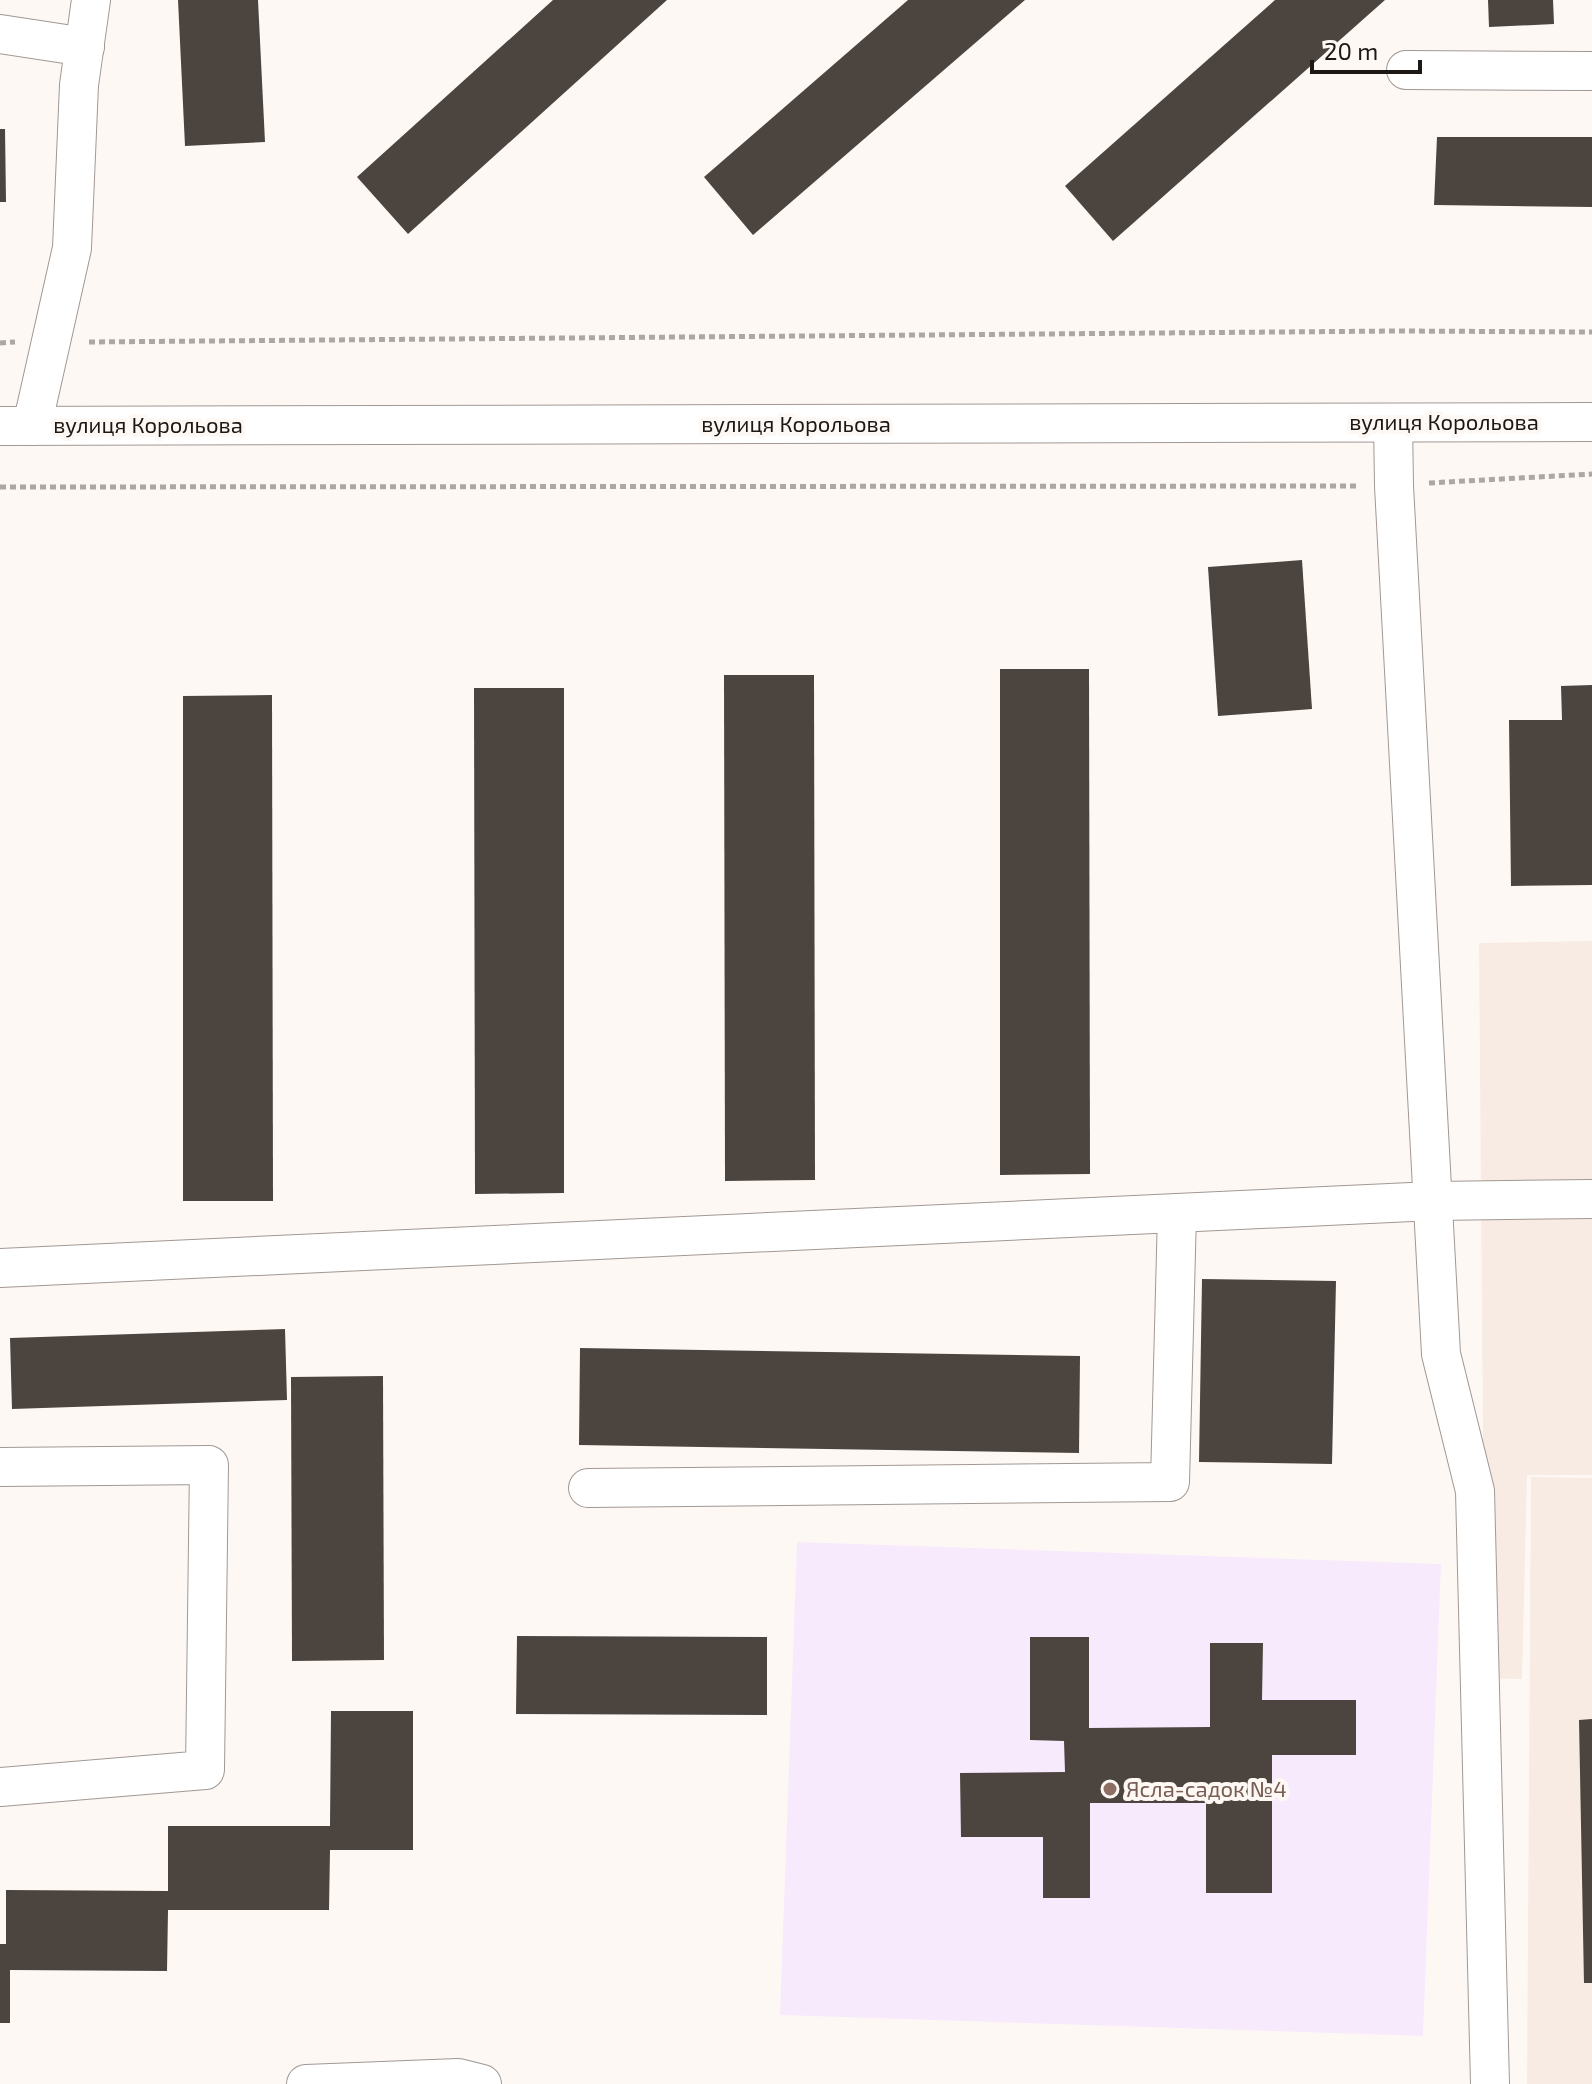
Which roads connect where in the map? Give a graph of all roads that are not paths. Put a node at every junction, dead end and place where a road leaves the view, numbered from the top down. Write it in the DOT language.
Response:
graph roads {
  1 [pos="91,0"];
  2 [pos="0,34"];
  3 [pos="85,47"];
  4 [pos="1406,70"];
  5 [pos="1592,71"];
  6 [pos="1592,422"];
  7 [pos="1393,423"];
  8 [pos="16,426"];
  9 [pos="1592,1199"];
  10 [pos="1433,1201"];
  11 [pos="1177,1213"];
  12 [pos="0,1268"];
  13 [pos="0,1467"];
  14 [pos="588,1488"];
  15 [pos="0,1787"];
  16 [pos="306,2084"];
  17 [pos="482,2084"];
  18 [pos="1490,2084"];
  1 -- 3 [label="street"];
  2 -- 3 [label="street"];
  3 -- 8 [label="street"];
  4 -- 5 [label="street"];
  6 -- 7 [label="street, вулиця Корольова"];
  7 -- 8 [label="street, вулиця Корольова"];
  7 -- 10 [label="street"];
  9 -- 10 [label="street"];
  10 -- 11 [label="street"];
  10 -- 18 [label="street"];
  11 -- 12 [label="street"];
  11 -- 14 [label="street"];
  13 -- 15 [label="street"];
  16 -- 17 [label="street"];
}
